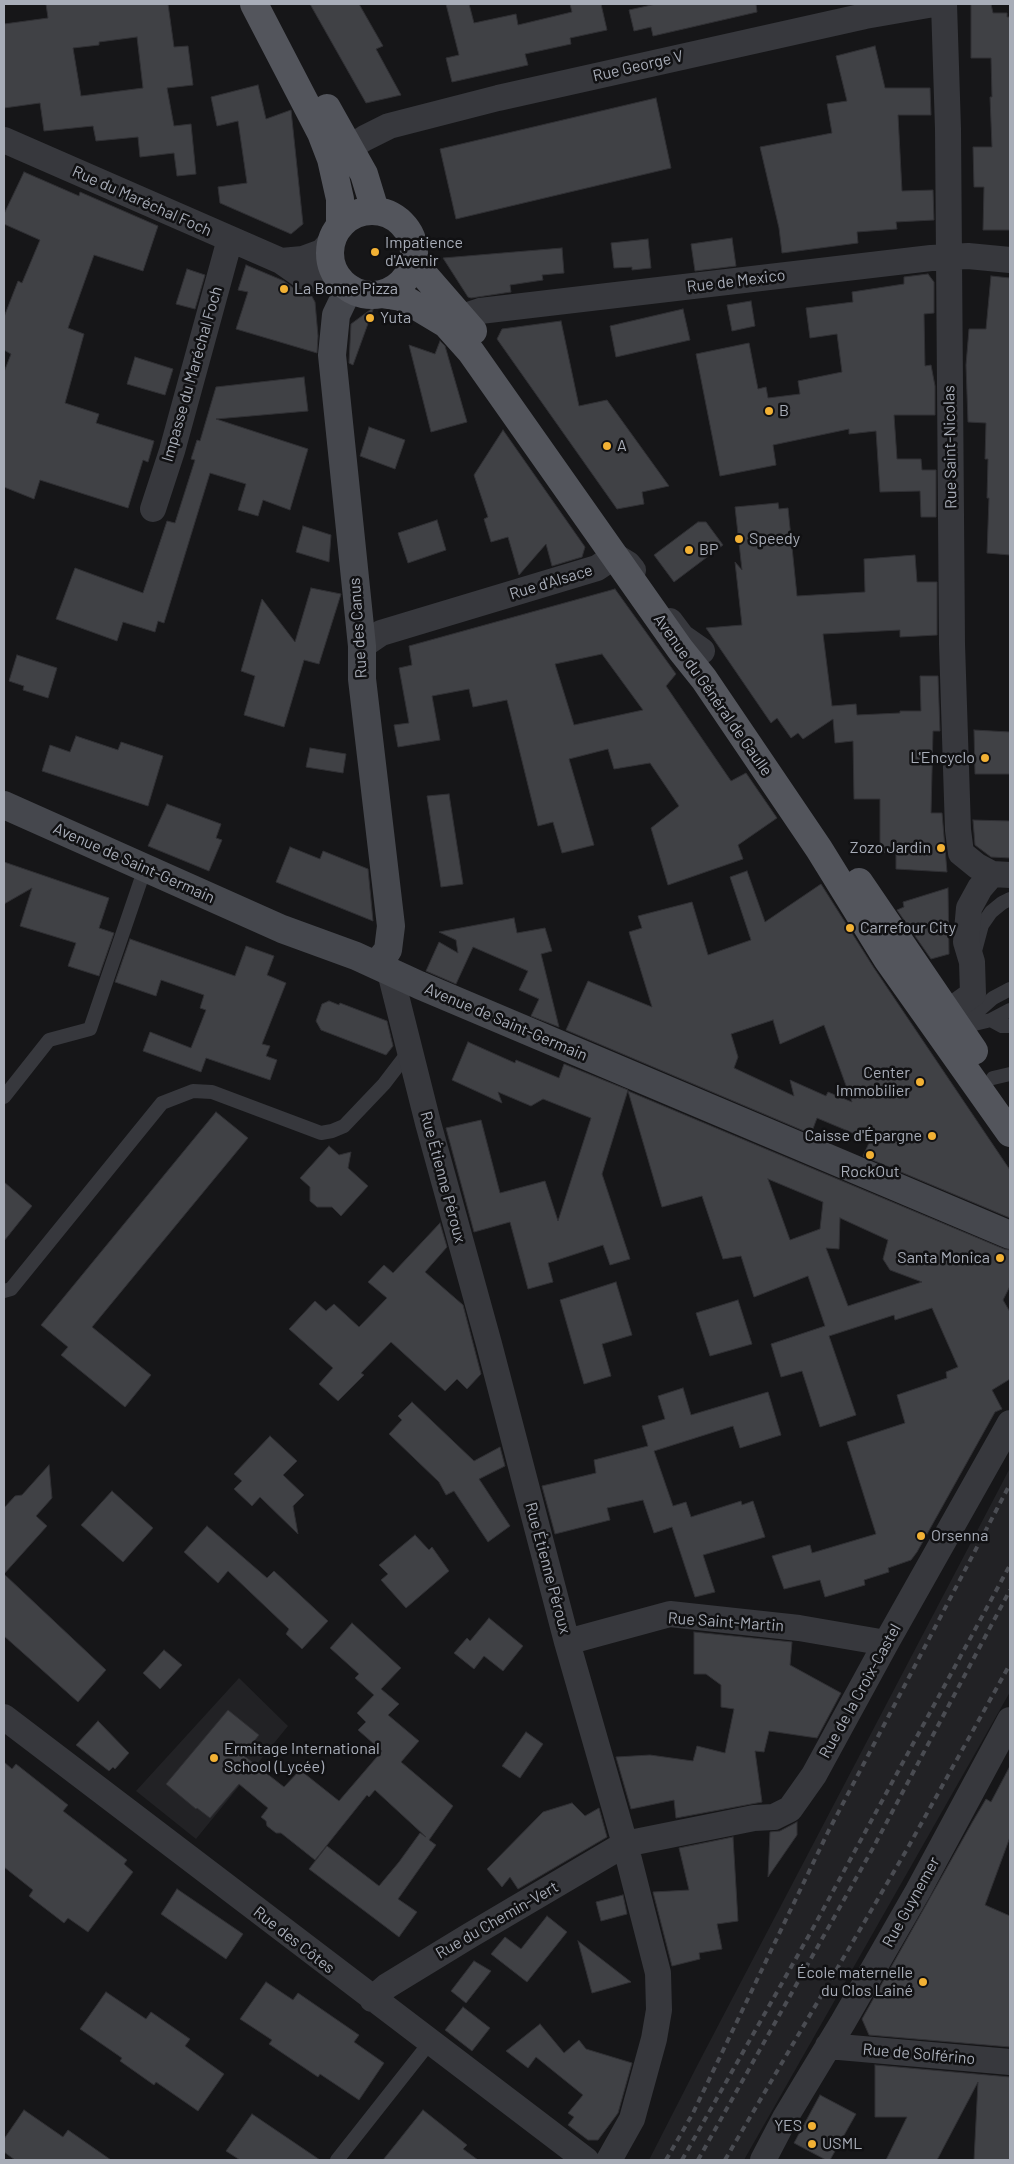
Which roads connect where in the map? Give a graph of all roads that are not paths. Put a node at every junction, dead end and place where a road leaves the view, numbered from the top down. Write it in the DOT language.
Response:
graph roads {
  1 [pos="254,4"];
  2 [pos="264,4"];
  3 [pos="934,4"];
  4 [pos="944,4"];
  5 [pos="4,140"];
  6 [pos="349,148"];
  7 [pos="375,210"];
  8 [pos="335,234"];
  9 [pos="230,239"];
  10 [pos="948,257"];
  11 [pos="1010,260"];
  12 [pos="281,262"];
  13 [pos="413,262"];
  14 [pos="347,287"];
  15 [pos="381,294"];
  16 [pos="462,317"];
  17 [pos="153,509"];
  18 [pos="615,556"];
  19 [pos="362,646"];
  20 [pos="702,651"];
  21 [pos="4,805"];
  22 [pos="144,868"];
  23 [pos="1001,874"];
  24 [pos="1010,899"];
  25 [pos="972,962"];
  26 [pos="383,969"];
  27 [pos="894,969"];
  28 [pos="1010,989"];
  29 [pos="1010,1010"];
  30 [pos="953,1020"];
  31 [pos="991,1020"];
  32 [pos="1010,1026"];
  33 [pos="410,1050"];
  34 [pos="962,1066"];
  35 [pos="1002,1076"];
  36 [pos="4,1097"];
  37 [pos="1010,1104"];
  38 [pos="1010,1133"];
  39 [pos="1010,1235"];
  40 [pos="4,1291"];
  41 [pos="1010,1424"];
  42 [pos="567,1642"];
  43 [pos="886,1642"];
  44 [pos="4,1717"];
  45 [pos="1010,1720"];
  46 [pos="625,1844"];
  47 [pos="372,1999"];
  48 [pos="431,2041"];
  49 [pos="828,2046"];
  50 [pos="1010,2062"];
  51 [pos="337,2160"];
  52 [pos="586,2160"];
  53 [pos="610,2160"];
  54 [pos="763,2160"];
  1 -- 8 [label="main road"];
  2 -- 6 [label="main road"];
  3 -- 6 [label="street, Rue George V"];
  4 -- 10 [label="street, Rue Saint-Nicolas"];
  5 -- 9 [label="street, Rue du Maréchal Foch"];
  6 -- 7 [label="main road"];
  7 -- 8 [label="main road"];
  7 -- 13 [label="main road"];
  8 -- 12 [label="street"];
  8 -- 14 [label="main road"];
  9 -- 12 [label="street, Rue du Maréchal Foch"];
  9 -- 17 [label="street, Impasse du Maréchal Foch"];
  10 -- 11 [label="street, Rue de Mexico"];
  10 -- 16 [label="street, Rue de Mexico"];
  10 -- 23 [label="street, Rue Saint-Nicolas"];
  12 -- 14 [label="street, Rue du Maréchal Foch"];
  13 -- 15 [label="main road"];
  13 -- 16 [label="main road, Avenue du Général de Gaulle"];
  14 -- 15 [label="main road"];
  14 -- 19 [label="main road, Rue des Canus"];
  15 -- 18 [label="main road, Avenue du Général de Gaulle"];
  16 -- 20 [label="main road, Avenue du Général de Gaulle"];
  18 -- 19 [label="street, Rue d'Alsace"];
  18 -- 20 [label="street"];
  18 -- 27 [label="main road, Avenue du Général de Gaulle"];
  19 -- 26 [label="main road, Rue des Canus"];
  20 -- 30 [label="main road, Avenue du Général de Gaulle"];
  21 -- 22 [label="main road, Avenue de Saint-Germain"];
  22 -- 26 [label="main road, Avenue de Saint-Germain"];
  22 -- 36 [label="lane"];
  23 -- 25 [label="street"];
  24 -- 25 [label="lane"];
  25 -- 30 [label="street"];
  26 -- 33 [label="street, Rue Étienne Péroux"];
  26 -- 39 [label="main road, Avenue de Saint-Germain"];
  27 -- 30 [label="street"];
  27 -- 34 [label="main road, Avenue du Général de Gaulle"];
  28 -- 30 [label="lane"];
  29 -- 31 [label="lane"];
  30 -- 31 [label="lane"];
  30 -- 34 [label="lane"];
  30 -- 35 [label="main road, Avenue du Général de Gaulle"];
  31 -- 32 [label="lane"];
  33 -- 40 [label="lane"];
  33 -- 42 [label="street, Rue Étienne Péroux"];
  34 -- 38 [label="main road, Avenue du Général de Gaulle"];
  35 -- 37 [label="main road, Avenue du Général de Gaulle"];
  41 -- 43 [label="street, Rue de la Croix-Castel"];
  42 -- 43 [label="street, Rue Saint-Martin"];
  42 -- 46 [label="street, Rue Étienne Péroux"];
  43 -- 46 [label="street, Rue de la Croix-Castel"];
  44 -- 47 [label="street, Rue des Côtes"];
  45 -- 49 [label="street, Rue Guynemer"];
  46 -- 47 [label="street, Rue du Chemin-Vert"];
  46 -- 53 [label="street, Rue Étienne Péroux"];
  47 -- 48 [label="street, Rue des Côtes"];
  48 -- 51 [label="lane"];
  48 -- 52 [label="street, Rue des Côtes"];
  49 -- 50 [label="street, Rue de Solférino"];
  49 -- 54 [label="street, Rue Guynemer"];
}
